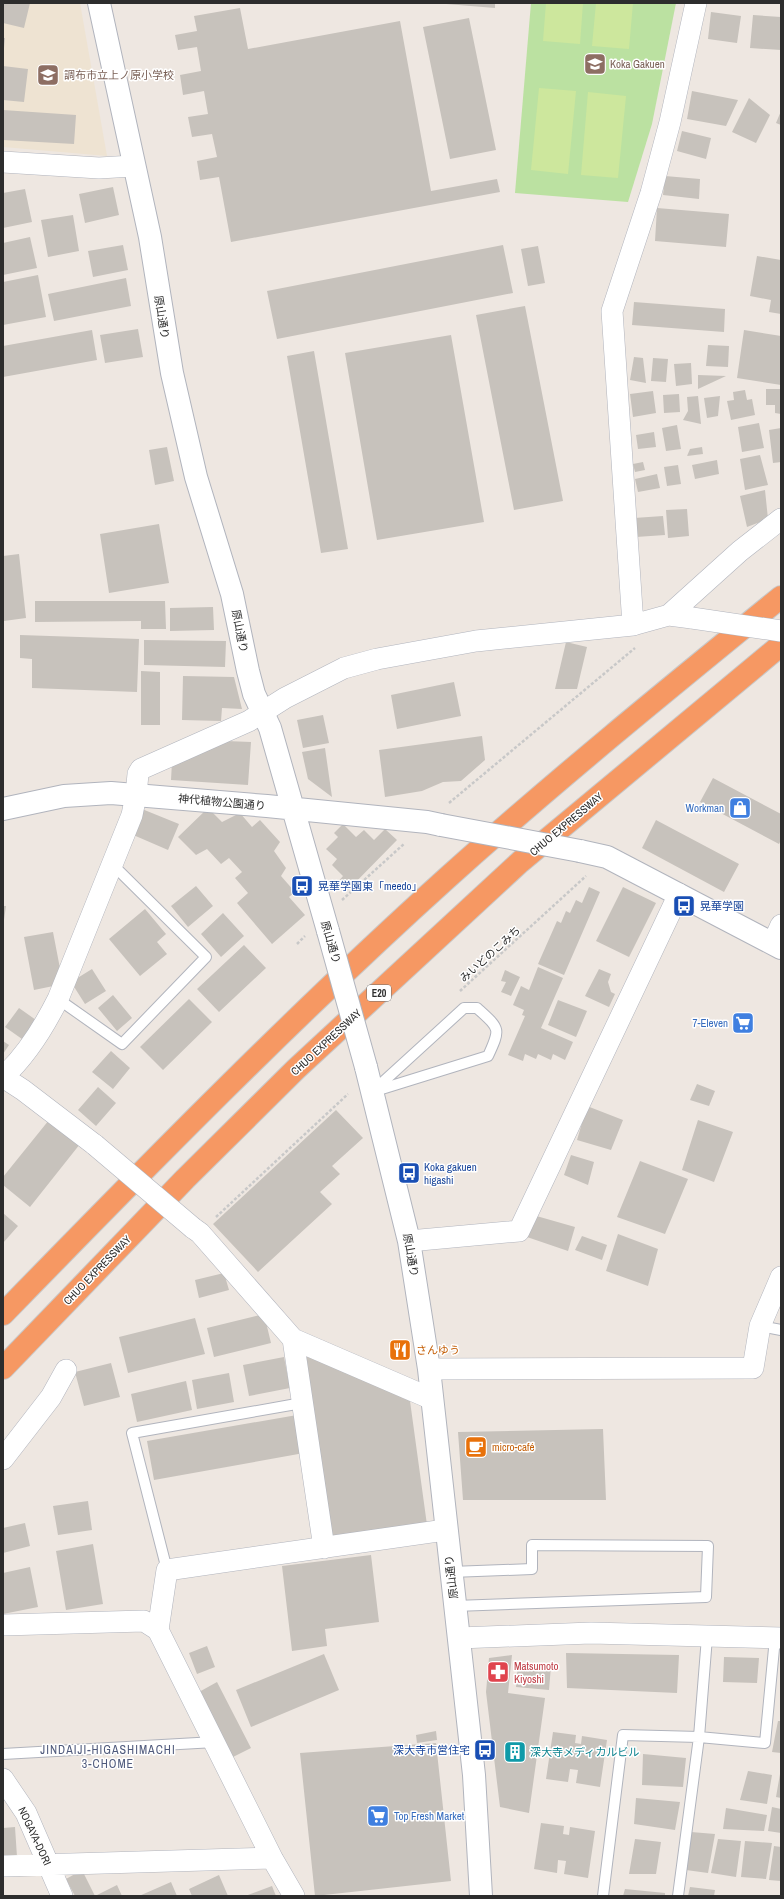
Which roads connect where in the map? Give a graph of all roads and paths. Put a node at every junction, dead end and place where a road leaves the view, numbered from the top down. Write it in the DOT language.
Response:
graph roads {
  1 [pos="99,3"];
  2 [pos="696,3"];
  3 [pos="3,162"];
  4 [pos="133,166"];
  5 [pos="781,519"];
  6 [pos="781,597"];
  7 [pos="669,615"];
  8 [pos="633,625"];
  9 [pos="781,631"];
  10 [pos="781,645"];
  11 [pos="636,646"];
  12 [pos="262,713"];
  13 [pos="136,795"];
  14 [pos="3,809"];
  15 [pos="294,810"];
  16 [pos="434,824"];
  17 [pos="607,857"];
  18 [pos="113,865"];
  19 [pos="679,894"];
  20 [pos="326,924"];
  21 [pos="778,939"];
  22 [pos="297,944"];
  23 [pos="458,994"];
  24 [pos="58,999"];
  25 [pos="3,1077"];
  26 [pos="372,1092"];
  27 [pos="349,1094"];
  28 [pos="196,1230"];
  29 [pos="409,1241"];
  30 [pos="781,1277"];
  31 [pos="3,1314"];
  32 [pos="760,1326"];
  33 [pos="781,1330"];
  34 [pos="293,1339"];
  35 [pos="3,1368"];
  36 [pos="429,1369"];
  37 [pos="66,1370"];
  38 [pos="432,1399"];
  39 [pos="302,1403"];
  40 [pos="3,1459"];
  41 [pos="445,1530"];
  42 [pos="324,1548"];
  43 [pos="167,1570"];
  44 [pos="451,1572"];
  45 [pos="454,1606"];
  46 [pos="3,1625"];
  47 [pos="158,1630"];
  48 [pos="707,1637"];
  49 [pos="458,1638"];
  50 [pos="778,1638"];
  51 [pos="699,1737"];
  52 [pos="215,1742"];
  53 [pos="3,1754"];
  54 [pos="3,1778"];
  55 [pos="272,1858"];
  56 [pos="48,1865"];
  57 [pos="3,1866"];
  58 [pos="62,1896"];
  59 [pos="294,1896"];
  60 [pos="481,1896"];
  61 [pos="603,1896"];
  62 [pos="678,1896"];
  1 -- 4 [label="street, 原山通り"];
  2 -- 8 [label="street"];
  3 -- 4 [label="street"];
  4 -- 12 [label="street, 原山通り"];
  5 -- 7 [label="street"];
  6 -- 31 [label="highway"];
  7 -- 8 [label="street"];
  7 -- 9 [label="street, bridge"];
  8 -- 12 [label="street"];
  10 -- 35 [label="highway, CHUO EXPRESSWAY / E20"];
  11 -- 16 [label="path"];
  12 -- 13 [label="street"];
  12 -- 15 [label="street, 原山通り"];
  13 -- 14 [label="street, 神代植物公園通り"];
  13 -- 15 [label="street, 神代植物公園通り"];
  13 -- 18 [label="street"];
  15 -- 16 [label="street, 神代植物公園通り"];
  15 -- 20 [label="street, 原山通り"];
  16 -- 17 [label="street, 神代植物公園通り, bridge"];
  16 -- 20 [label="path"];
  17 -- 19 [label="street, 神代植物公園通り"];
  17 -- 23 [label="path, みいどのこみち"];
  18 -- 24 [label="street"];
  18 -- 24 [label="lane"];
  19 -- 21 [label="street, 神代植物公園通り"];
  19 -- 29 [label="street"];
  20 -- 22 [label="path"];
  20 -- 26 [label="street, 原山通り, bridge"];
  24 -- 25 [label="street"];
  25 -- 28 [label="street, bridge"];
  26 -- 26 [label="lane"];
  26 -- 29 [label="street, 原山通り"];
  27 -- 28 [label="path"];
  28 -- 34 [label="street"];
  29 -- 36 [label="street, 原山通り"];
  30 -- 32 [label="street"];
  32 -- 33 [label="lane"];
  32 -- 36 [label="street"];
  34 -- 38 [label="street"];
  34 -- 39 [label="street"];
  36 -- 38 [label="street, 原山通り"];
  37 -- 40 [label="street"];
  38 -- 41 [label="street, 原山通り"];
  39 -- 42 [label="street"];
  39 -- 43 [label="lane"];
  41 -- 42 [label="street"];
  41 -- 44 [label="street, 原山通り"];
  42 -- 43 [label="street"];
  43 -- 47 [label="street"];
  44 -- 45 [label="street, 原山通り"];
  44 -- 45 [label="lane"];
  45 -- 49 [label="street, 原山通り"];
  46 -- 47 [label="street"];
  47 -- 52 [label="street"];
  48 -- 49 [label="street"];
  48 -- 50 [label="street"];
  48 -- 51 [label="lane"];
  49 -- 60 [label="street, 原山通り"];
  50 -- 51 [label="lane"];
  51 -- 61 [label="lane"];
  51 -- 62 [label="lane"];
  52 -- 53 [label="lane"];
  52 -- 55 [label="street"];
  54 -- 56 [label="street, NOGAYA-DORI"];
  55 -- 56 [label="street"];
  55 -- 59 [label="street"];
  56 -- 57 [label="street"];
  56 -- 58 [label="street, NOGAYA-DORI"];
}
